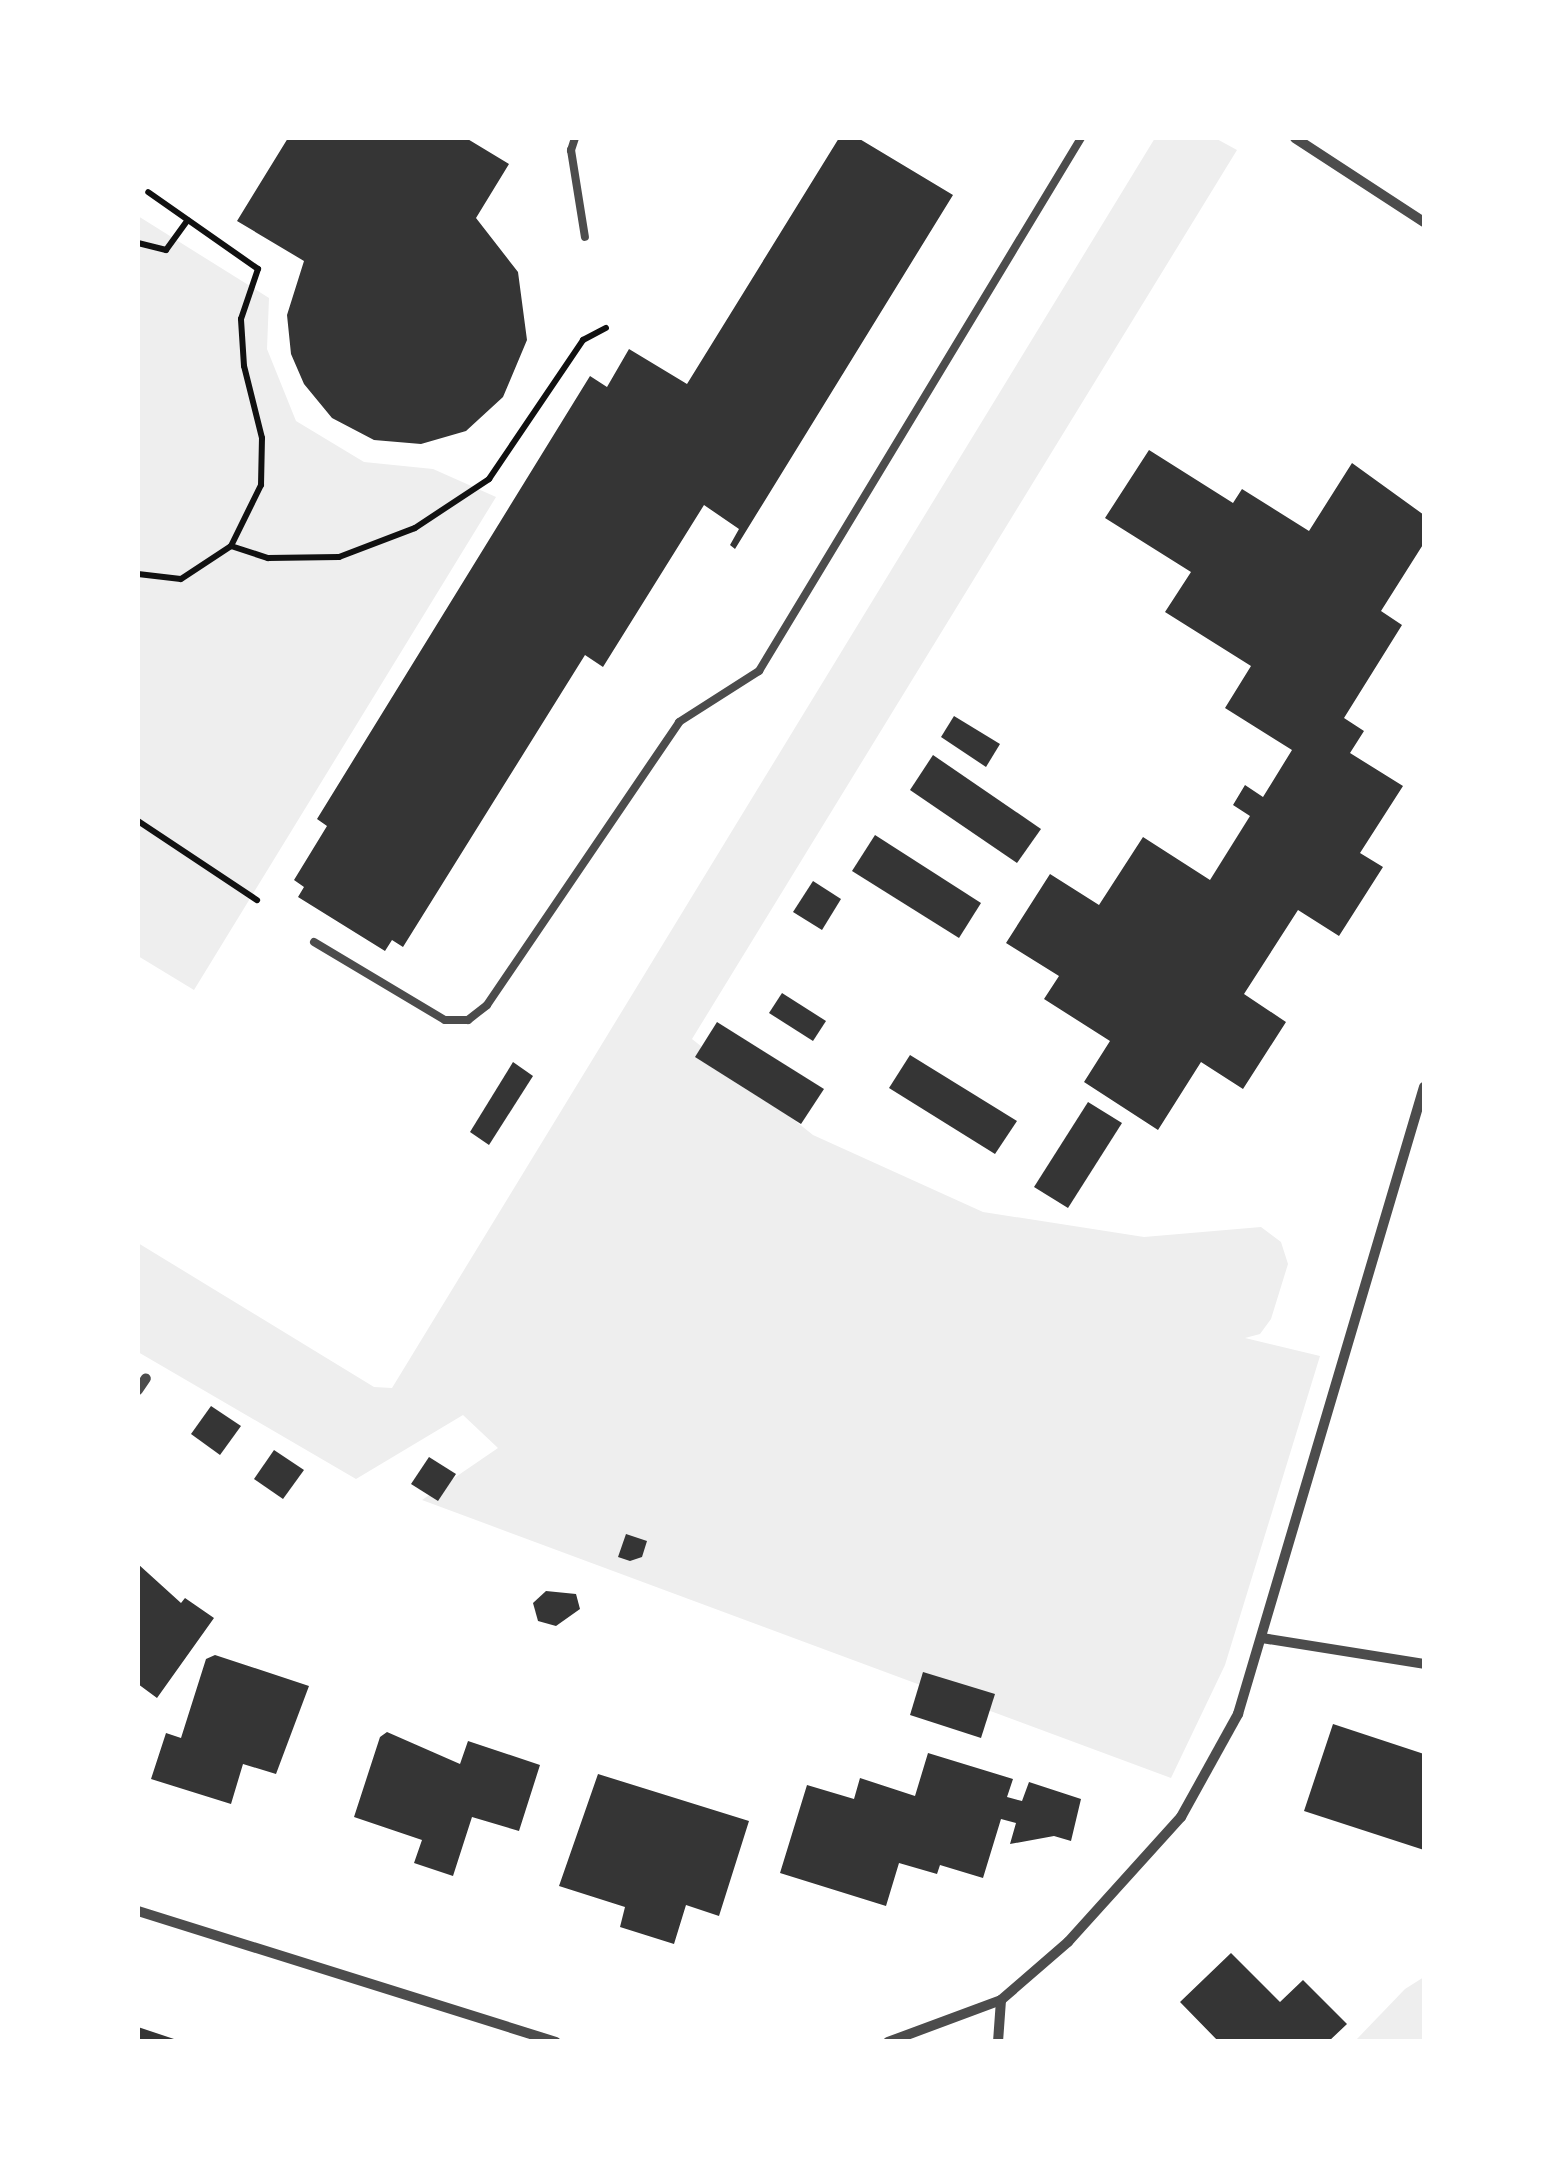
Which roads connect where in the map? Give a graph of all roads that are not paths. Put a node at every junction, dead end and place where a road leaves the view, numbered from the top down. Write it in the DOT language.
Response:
graph roads {
  1 [pos="575,138"];
  2 [pos="1081,138"];
  3 [pos="1295,138"];
  4 [pos="1424,222"];
  5 [pos="585,237"];
  6 [pos="314,942"];
  7 [pos="1424,1088"];
  8 [pos="146,1378"];
  9 [pos="138,1390"];
  10 [pos="1262,1638"];
  11 [pos="1424,1664"];
  12 [pos="138,1911"];
  13 [pos="1001,2000"];
  14 [pos="556,2042"];
  15 [pos="888,2042"];
  16 [pos="998,2042"];
  1 -- 5 [label="lane"];
  2 -- 6 [label="lane"];
  3 -- 4 [label="street"];
  7 -- 10 [label="street"];
  8 -- 9 [label="street"];
  10 -- 11 [label="street"];
  10 -- 13 [label="street"];
  12 -- 14 [label="street"];
  13 -- 15 [label="street"];
  13 -- 16 [label="street"];
}
